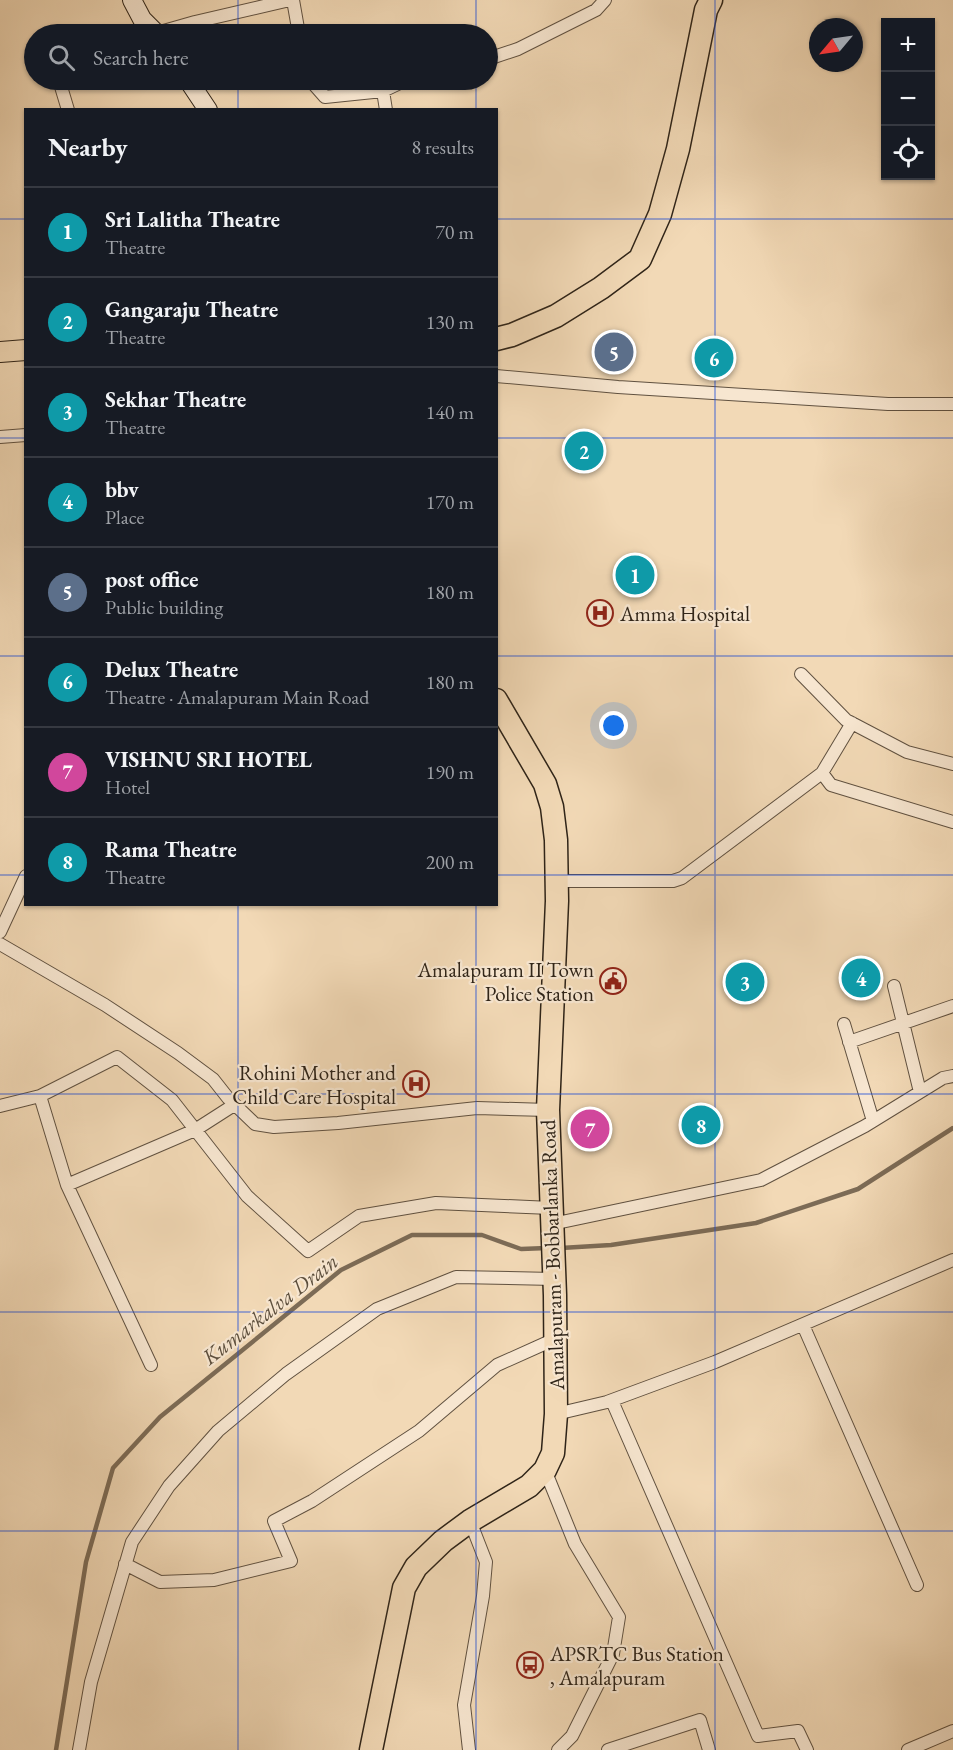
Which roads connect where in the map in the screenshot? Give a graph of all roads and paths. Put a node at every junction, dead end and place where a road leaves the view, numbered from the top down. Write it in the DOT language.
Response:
graph roads {
  1 [pos="132,0"];
  2 [pos="291,0"];
  3 [pos="605,0"];
  4 [pos="711,0"];
  5 [pos="146,24"];
  6 [pos="188,24"];
  7 [pos="297,24"];
  8 [pos="498,56"];
  9 [pos="62,90"];
  10 [pos="195,90"];
  11 [pos="319,90"];
  12 [pos="383,91"];
  13 [pos="67,108"];
  14 [pos="207,108"];
  15 [pos="386,108"];
  16 [pos="498,338"];
  17 [pos="24,350"];
  18 [pos="0,352"];
  19 [pos="498,376"];
  20 [pos="953,404"];
  21 [pos="953,412"];
  22 [pos="24,435"];
  23 [pos="0,437"];
  24 [pos="801,674"];
  25 [pos="498,703"];
  26 [pos="852,723"];
  27 [pos="953,764"];
  28 [pos="822,773"];
  29 [pos="953,822"];
  30 [pos="24,880"];
  31 [pos="557,881"];
  32 [pos="0,932"];
  33 [pos="0,944"];
  34 [pos="894,986"];
  35 [pos="953,1006"];
  36 [pos="844,1024"];
  37 [pos="903,1024"];
  38 [pos="849,1042"];
  39 [pos="953,1076"];
  40 [pos="920,1092"];
  41 [pos="40,1096"];
  42 [pos="0,1106"];
  43 [pos="234,1106"];
  44 [pos="548,1110"];
  45 [pos="873,1121"];
  46 [pos="195,1130"];
  47 [pos="67,1185"];
  48 [pos="552,1232"];
  49 [pos="953,1260"];
  50 [pos="554,1279"];
  51 [pos="803,1325"];
  52 [pos="555,1339"];
  53 [pos="151,1365"];
  54 [pos="612,1401"];
  55 [pos="556,1414"];
  56 [pos="545,1470"];
  57 [pos="470,1521"];
  58 [pos="125,1564"];
  59 [pos="917,1585"];
  60 [pos="953,1731"];
  61 [pos="79,1750"];
  62 [pos="370,1750"];
  63 [pos="469,1750"];
  64 [pos="558,1750"];
  65 [pos="608,1750"];
  66 [pos="709,1750"];
  67 [pos="807,1750"];
  68 [pos="908,1750"];
  1 -- 5 [label="street"];
  2 -- 6 [label="street"];
  2 -- 7 [label="street"];
  3 -- 8 [label="street"];
  4 -- 16 [label="highway"];
  9 -- 13 [label="street"];
  10 -- 14 [label="street"];
  11 -- 12 [label="street"];
  12 -- 15 [label="street"];
  17 -- 18 [label="main road"];
  19 -- 20 [label="street"];
  20 -- 21 [label="street"];
  22 -- 23 [label="street"];
  24 -- 26 [label="street"];
  25 -- 31 [label="highway, Amalapuram - Bobbarlanka Road"];
  26 -- 27 [label="street"];
  26 -- 28 [label="street"];
  28 -- 29 [label="street"];
  28 -- 31 [label="street"];
  30 -- 32 [label="street"];
  31 -- 44 [label="highway, Amalapuram - Bobbarlanka Road"];
  33 -- 43 [label="street"];
  34 -- 37 [label="street"];
  35 -- 37 [label="street"];
  36 -- 38 [label="street"];
  37 -- 38 [label="street"];
  37 -- 40 [label="street"];
  38 -- 45 [label="street"];
  39 -- 40 [label="street"];
  40 -- 45 [label="street"];
  41 -- 42 [label="street"];
  41 -- 46 [label="street"];
  41 -- 47 [label="street"];
  43 -- 44 [label="street"];
  43 -- 46 [label="street"];
  44 -- 48 [label="highway, Amalapuram - Bobbarlanka Road"];
  45 -- 48 [label="street"];
  46 -- 47 [label="street"];
  46 -- 48 [label="street"];
  47 -- 53 [label="street"];
  48 -- 50 [label="highway, Amalapuram - Bobbarlanka Road"];
  49 -- 51 [label="street"];
  50 -- 52 [label="highway, Amalapuram - Bobbarlanka Road"];
  50 -- 58 [label="street"];
  51 -- 54 [label="street"];
  51 -- 59 [label="street"];
  52 -- 55 [label="highway, Amalapuram - Bobbarlanka Road"];
  52 -- 58 [label="street"];
  54 -- 55 [label="street"];
  54 -- 67 [label="street"];
  55 -- 56 [label="highway, Amalapuram - Bobbarlanka Road"];
  56 -- 57 [label="highway"];
  56 -- 64 [label="street"];
  57 -- 62 [label="highway"];
  57 -- 63 [label="street"];
  58 -- 61 [label="street"];
  60 -- 68 [label="street"];
  65 -- 66 [label="street"];
}
